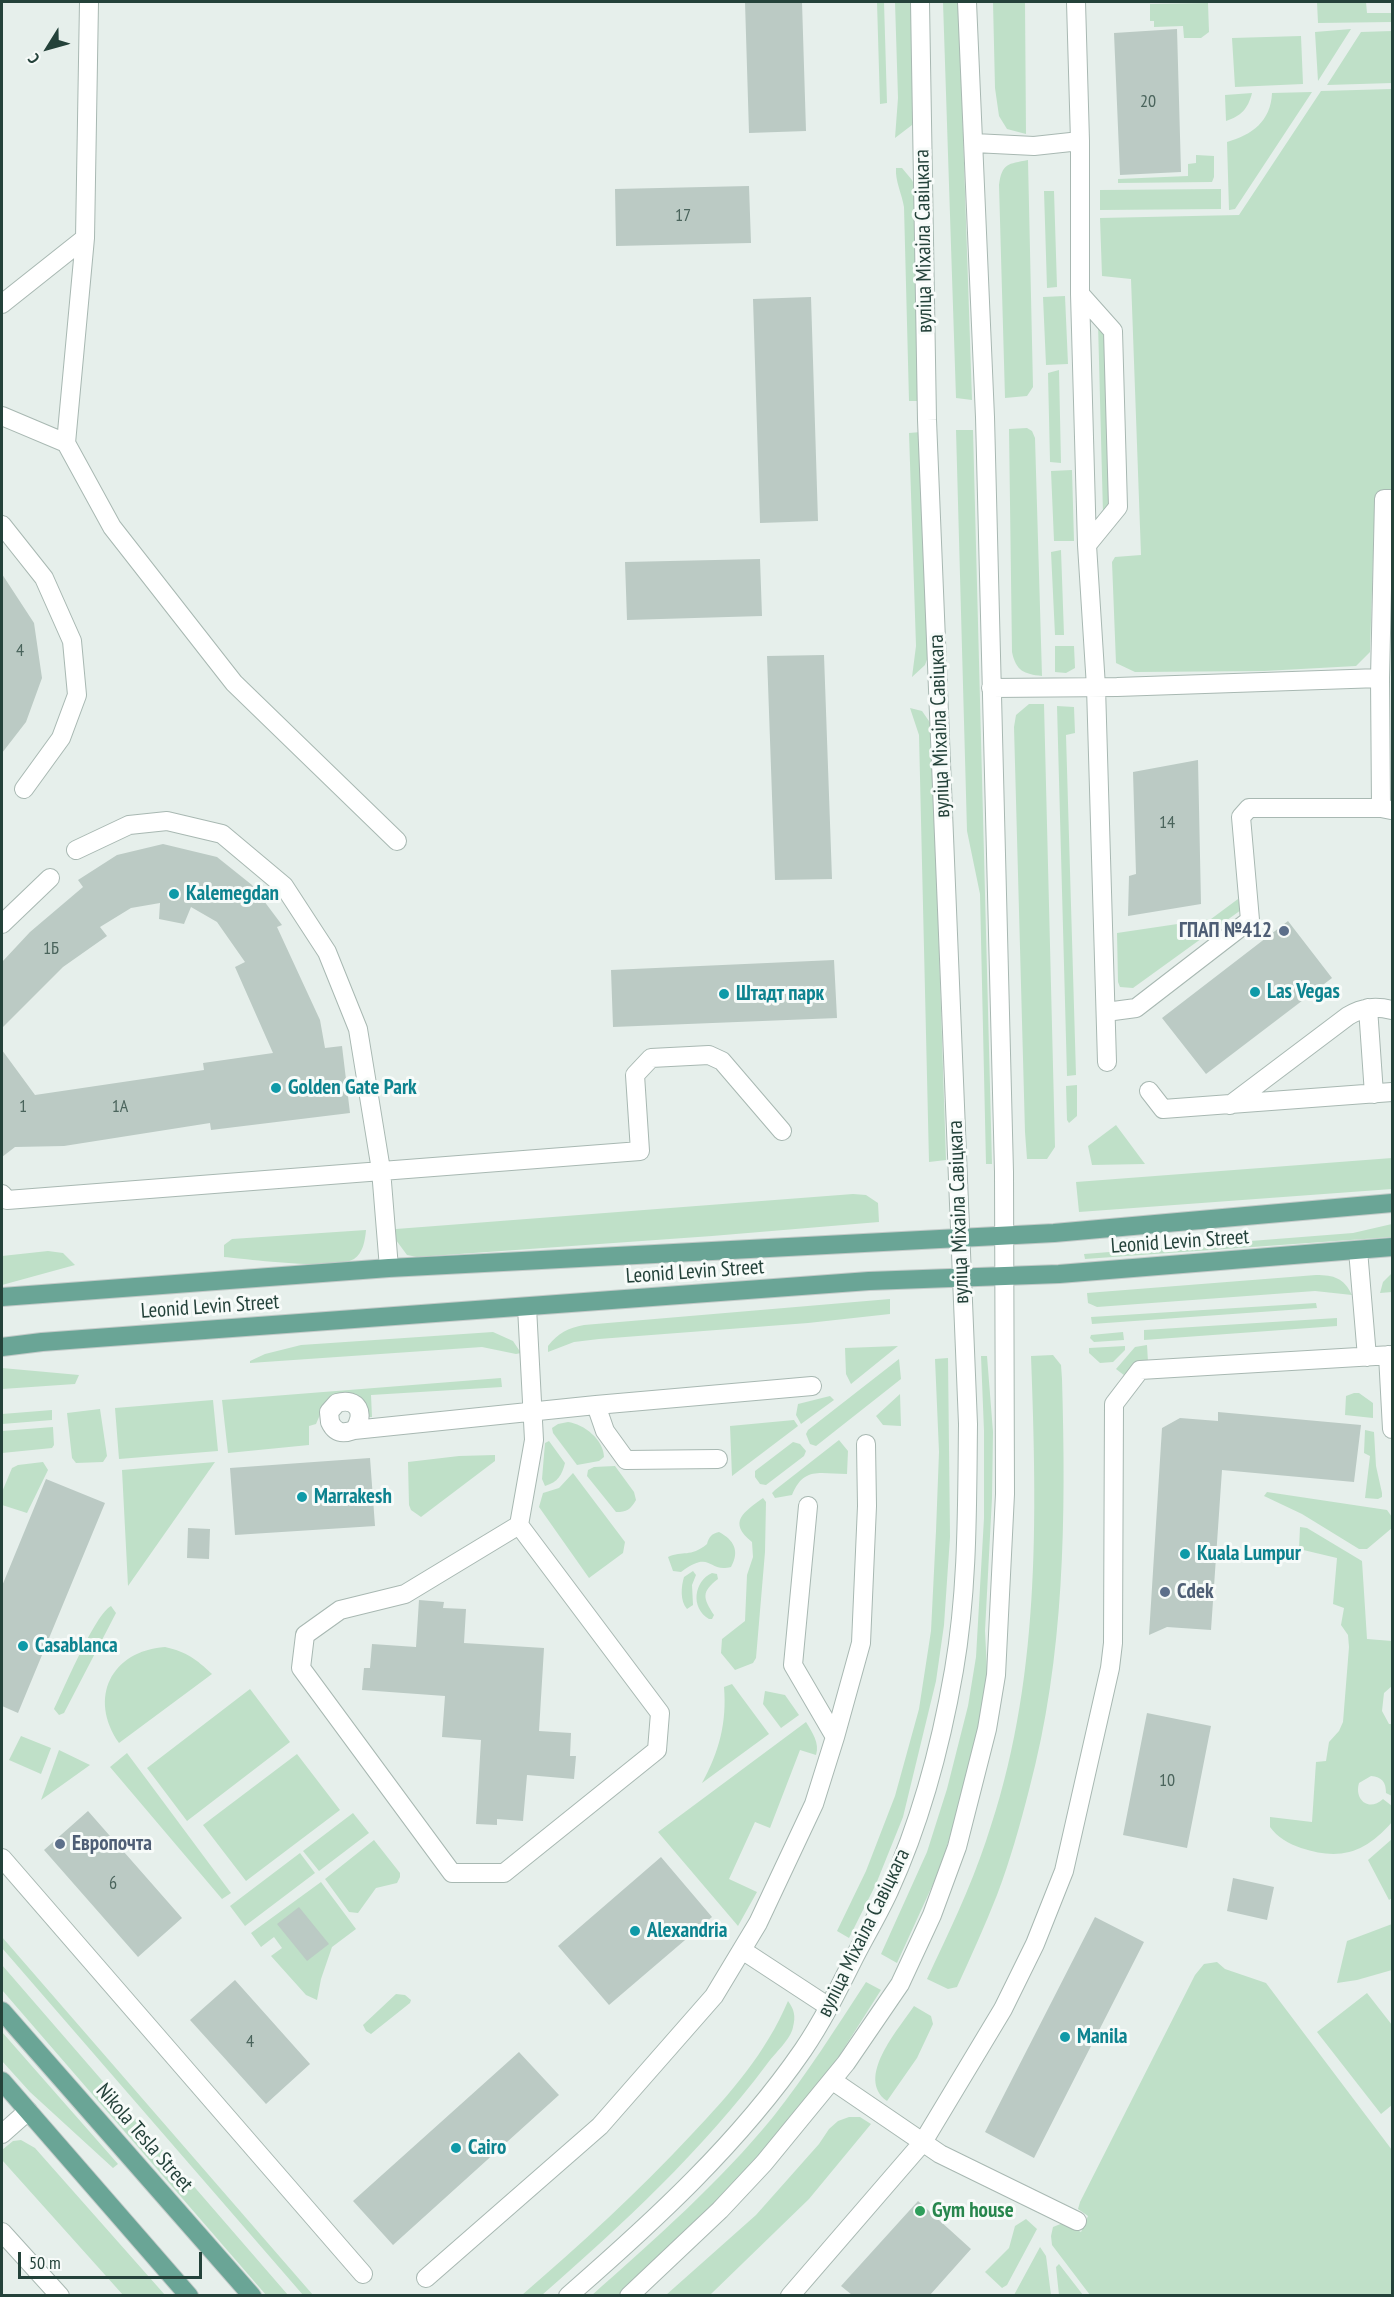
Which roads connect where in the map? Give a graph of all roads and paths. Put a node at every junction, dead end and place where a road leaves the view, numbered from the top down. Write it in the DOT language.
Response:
graph roads {
  1 [pos="89,2"];
  2 [pos="920,2"];
  3 [pos="967,2"];
  4 [pos="1076,2"];
  5 [pos="1080,141"];
  6 [pos="974,143"];
  7 [pos="85,238"];
  8 [pos="1080,294"];
  9 [pos="2,304"];
  10 [pos="2,416"];
  11 [pos="66,443"];
  12 [pos="1392,499"];
  13 [pos="2,525"];
  14 [pos="1087,545"];
  15 [pos="1380,678"];
  16 [pos="1096,687"];
  17 [pos="991,688"];
  18 [pos="24,789"];
  19 [pos="1387,809"];
  20 [pos="397,841"];
  21 [pos="76,850"];
  22 [pos="51,878"];
  23 [pos="2,924"];
  24 [pos="1368,1008"];
  25 [pos="1392,1010"];
  26 [pos="1106,1012"];
  27 [pos="1107,1062"];
  28 [pos="1149,1091"];
  29 [pos="1383,1093"];
  30 [pos="1230,1105"];
  31 [pos="782,1131"];
  32 [pos="381,1170"];
  33 [pos="2,1194"];
  34 [pos="1392,1203"];
  35 [pos="1005,1235"];
  36 [pos="961,1238"];
  37 [pos="1392,1247"];
  38 [pos="1358,1250"];
  39 [pos="389,1268"];
  40 [pos="1005,1276"];
  41 [pos="961,1278"];
  42 [pos="2,1297"];
  43 [pos="527,1306"];
  44 [pos="2,1347"];
  45 [pos="1390,1355"];
  46 [pos="1367,1357"];
  47 [pos="812,1386"];
  48 [pos="596,1405"];
  49 [pos="534,1411"];
  50 [pos="1392,1428"];
  51 [pos="354,1430"];
  52 [pos="866,1444"];
  53 [pos="718,1459"];
  54 [pos="808,1506"];
  55 [pos="519,1526"];
  56 [pos="836,1737"];
  57 [pos="2,1858"];
  58 [pos="742,1950"];
  59 [pos="829,2007"];
  60 [pos="2,2011"];
  61 [pos="2,2081"];
  62 [pos="833,2081"];
  63 [pos="28,2111"];
  64 [pos="2,2134"];
  65 [pos="923,2142"];
  66 [pos="1077,2221"];
  67 [pos="2,2232"];
  68 [pos="363,2274"];
  69 [pos="426,2278"];
  70 [pos="60,2295"];
  71 [pos="189,2295"];
  72 [pos="252,2295"];
  73 [pos="568,2295"];
  74 [pos="630,2295"];
  75 [pos="790,2295"];
  1 -- 7 [label="street"];
  2 -- 36 [label="street, вуліца Міхаіла Савіцкага"];
  3 -- 6 [label="street, вуліца Міхаіла Савіцкага"];
  4 -- 5 [label="street"];
  5 -- 6 [label="street"];
  5 -- 8 [label="street"];
  6 -- 17 [label="street, вуліца Міхаіла Савіцкага"];
  7 -- 9 [label="street"];
  7 -- 11 [label="street"];
  8 -- 14 [label="street"];
  8 -- 14 [label="street"];
  10 -- 11 [label="street"];
  11 -- 20 [label="street"];
  12 -- 15 [label="street"];
  13 -- 18 [label="street"];
  14 -- 16 [label="street"];
  15 -- 16 [label="street"];
  15 -- 19 [label="street"];
  16 -- 17 [label="street"];
  16 -- 26 [label="street"];
  17 -- 35 [label="street, вуліца Міхаіла Савіцкага"];
  19 -- 26 [label="street"];
  21 -- 32 [label="street"];
  22 -- 23 [label="street"];
  24 -- 25 [label="street"];
  24 -- 29 [label="street"];
  24 -- 30 [label="street"];
  26 -- 27 [label="street"];
  28 -- 30 [label="street"];
  29 -- 30 [label="street"];
  31 -- 32 [label="street"];
  32 -- 33 [label="street"];
  32 -- 39 [label="street"];
  34 -- 35 [label="main road, Leonid Levin Street"];
  35 -- 36 [label="main road, Leonid Levin Street"];
  35 -- 40 [label="street, вуліца Міхаіла Савіцкага"];
  36 -- 39 [label="main road, Leonid Levin Street"];
  36 -- 41 [label="street, вуліца Міхаіла Савіцкага"];
  37 -- 38 [label="main road, Leonid Levin Street"];
  38 -- 40 [label="main road, Leonid Levin Street"];
  38 -- 46 [label="street"];
  39 -- 42 [label="main road, Leonid Levin Street"];
  40 -- 41 [label="main road, Leonid Levin Street"];
  40 -- 62 [label="street, вуліца Міхаіла Савіцкага"];
  41 -- 43 [label="main road, Leonid Levin Street"];
  41 -- 59 [label="street, вуліца Міхаіла Савіцкага"];
  43 -- 44 [label="main road, Leonid Levin Street"];
  43 -- 49 [label="street"];
  45 -- 46 [label="street"];
  45 -- 50 [label="street"];
  46 -- 65 [label="street"];
  47 -- 48 [label="street"];
  48 -- 49 [label="street"];
  48 -- 53 [label="street"];
  49 -- 51 [label="street"];
  49 -- 55 [label="street"];
  52 -- 56 [label="street"];
  54 -- 56 [label="street"];
  55 -- 55 [label="street"];
  56 -- 58 [label="street"];
  57 -- 68 [label="street"];
  58 -- 59 [label="street"];
  58 -- 69 [label="street"];
  59 -- 73 [label="street, вуліца Міхаіла Савіцкага"];
  60 -- 72 [label="main road, Nikola Tesla Street"];
  61 -- 63 [label="main road"];
  62 -- 65 [label="street"];
  62 -- 74 [label="street, вуліца Міхаіла Савіцкага"];
  63 -- 64 [label="street"];
  63 -- 71 [label="main road"];
  65 -- 66 [label="street"];
  65 -- 75 [label="street"];
  67 -- 70 [label="street"];
}
